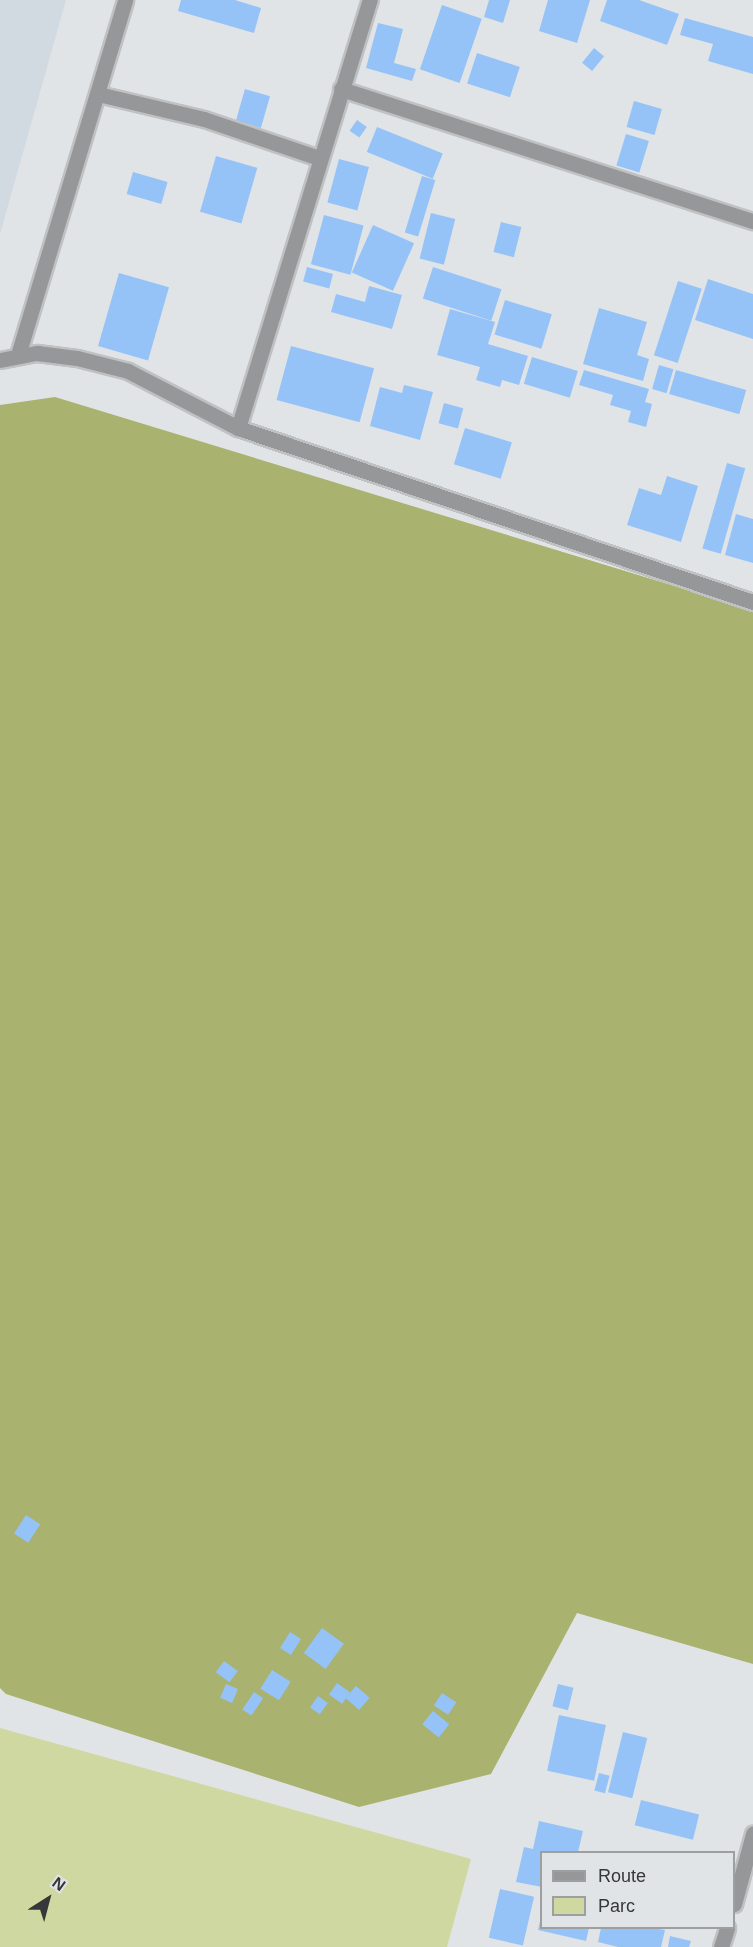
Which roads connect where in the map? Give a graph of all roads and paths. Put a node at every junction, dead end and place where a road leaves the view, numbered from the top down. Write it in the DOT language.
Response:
graph roads {
  1 [pos="125,0"];
  2 [pos="370,0"];
  3 [pos="341,89"];
  4 [pos="98,94"];
  5 [pos="319,158"];
  6 [pos="753,221"];
  7 [pos="18,355"];
  8 [pos="0,360"];
  9 [pos="238,428"];
  10 [pos="753,602"];
  11 [pos="753,1834"];
  12 [pos="735,1900"];
  13 [pos="727,1929"];
  14 [pos="722,1947"];
  1 -- 4 [label="street"];
  2 -- 3 [label="street"];
  3 -- 5 [label="street"];
  3 -- 6 [label="street"];
  4 -- 5 [label="street"];
  4 -- 7 [label="street"];
  5 -- 9 [label="street"];
  7 -- 8 [label="street"];
  7 -- 9 [label="street"];
  9 -- 10 [label="street"];
  11 -- 12 [label="street"];
  13 -- 14 [label="street"];
}
